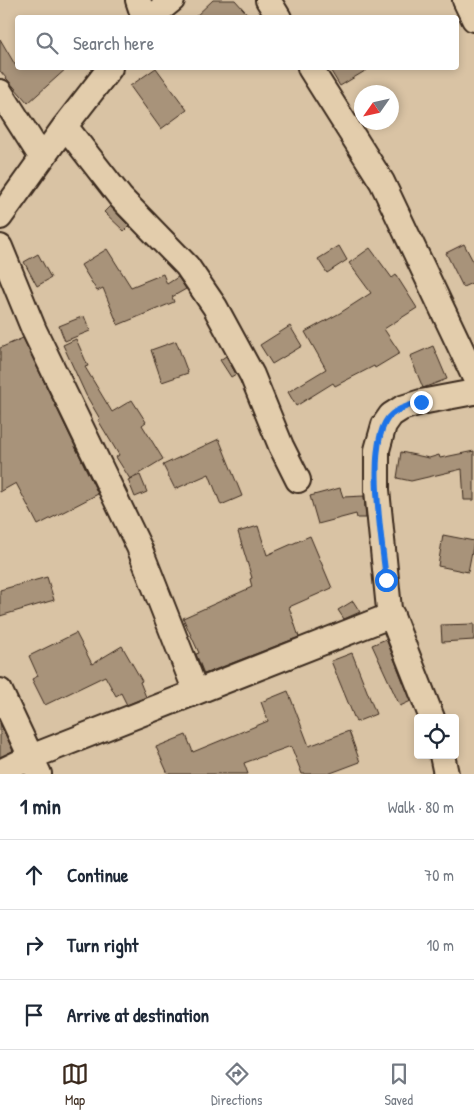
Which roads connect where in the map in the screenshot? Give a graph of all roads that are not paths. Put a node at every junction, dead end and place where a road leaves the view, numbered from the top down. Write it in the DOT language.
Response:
graph roads {
  1 [pos="138,0"];
  2 [pos="172,0"];
  3 [pos="268,0"];
  4 [pos="465,0"];
  5 [pos="143,15"];
  6 [pos="154,15"];
  7 [pos="277,15"];
  8 [pos="474,19"];
  9 [pos="108,70"];
  10 [pos="311,70"];
  11 [pos="0,92"];
  12 [pos="65,126"];
  13 [pos="42,158"];
  14 [pos="0,217"];
  15 [pos="0,247"];
  16 [pos="474,376"];
  17 [pos="474,392"];
  18 [pos="298,480"];
  19 [pos="392,615"];
  20 [pos="0,691"];
  21 [pos="196,692"];
  22 [pos="430,714"];
  23 [pos="443,759"];
  24 [pos="35,766"];
  25 [pos="0,772"];
  26 [pos="446,774"];
  1 -- 5 [label="street"];
  2 -- 6 [label="street"];
  3 -- 7 [label="street"];
  4 -- 8 [label="street"];
  9 -- 12 [label="street"];
  10 -- 16 [label="street"];
  11 -- 13 [label="street"];
  12 -- 13 [label="street"];
  12 -- 18 [label="street"];
  13 -- 14 [label="street"];
  15 -- 21 [label="street"];
  17 -- 19 [label="street"];
  19 -- 21 [label="street"];
  19 -- 22 [label="street"];
  20 -- 24 [label="street"];
  21 -- 24 [label="street"];
  23 -- 26 [label="street"];
  24 -- 25 [label="street"];
}
